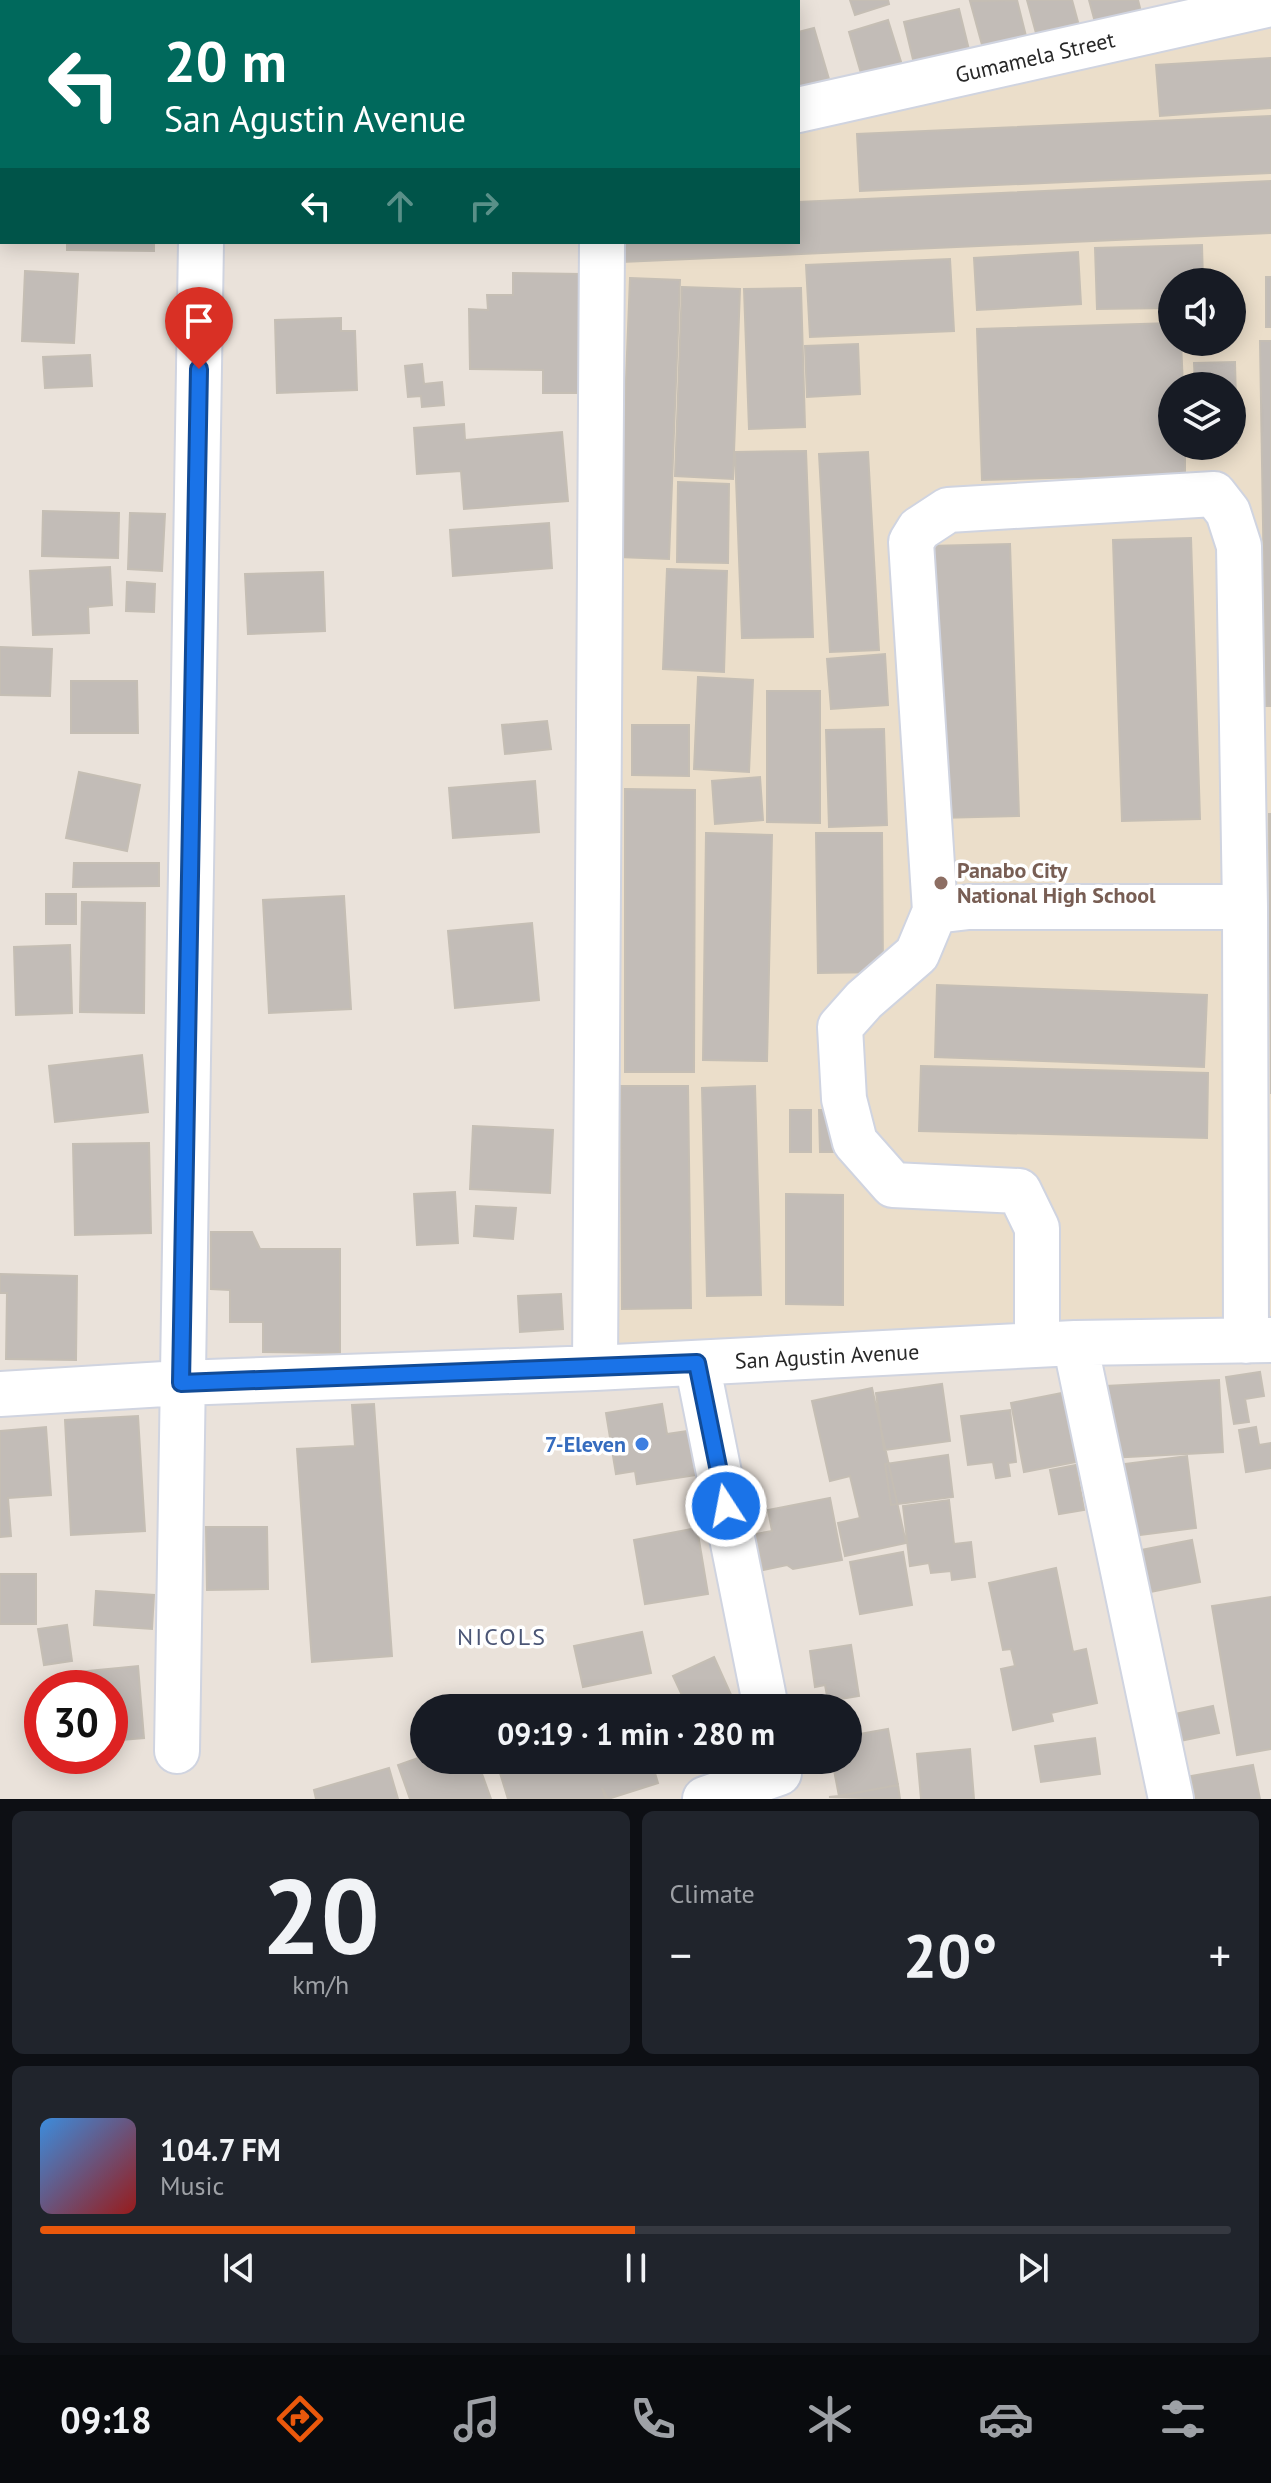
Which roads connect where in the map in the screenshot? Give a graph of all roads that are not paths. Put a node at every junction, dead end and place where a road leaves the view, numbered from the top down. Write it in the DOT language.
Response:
graph roads {
  1 [pos="1271,4"];
  2 [pos="800,110"];
  3 [pos="201,244"];
  4 [pos="602,244"];
  5 [pos="1245,907"];
  6 [pos="935,911"];
  7 [pos="1258,1340"];
  8 [pos="1056,1344"];
  9 [pos="697,1363"];
  10 [pos="595,1368"];
  11 [pos="181,1383"];
  12 [pos="0,1394"];
  13 [pos="763,1694"];
  14 [pos="177,1751"];
  15 [pos="780,1777"];
  16 [pos="705,1799"];
  17 [pos="1171,1799"];
  1 -- 2 [label="street, Gumamela Street"];
  3 -- 11 [label="street"];
  4 -- 10 [label="street"];
  5 -- 6 [label="street"];
  5 -- 6 [label="street"];
  5 -- 7 [label="street"];
  6 -- 8 [label="street"];
  7 -- 8 [label="street, San Agustin Avenue"];
  8 -- 9 [label="street, San Agustin Avenue"];
  8 -- 17 [label="street"];
  9 -- 10 [label="street, San Agustin Avenue"];
  9 -- 13 [label="street"];
  10 -- 11 [label="street, San Agustin Avenue"];
  11 -- 12 [label="street, San Agustin Avenue"];
  11 -- 14 [label="street"];
  15 -- 16 [label="street"];
}
